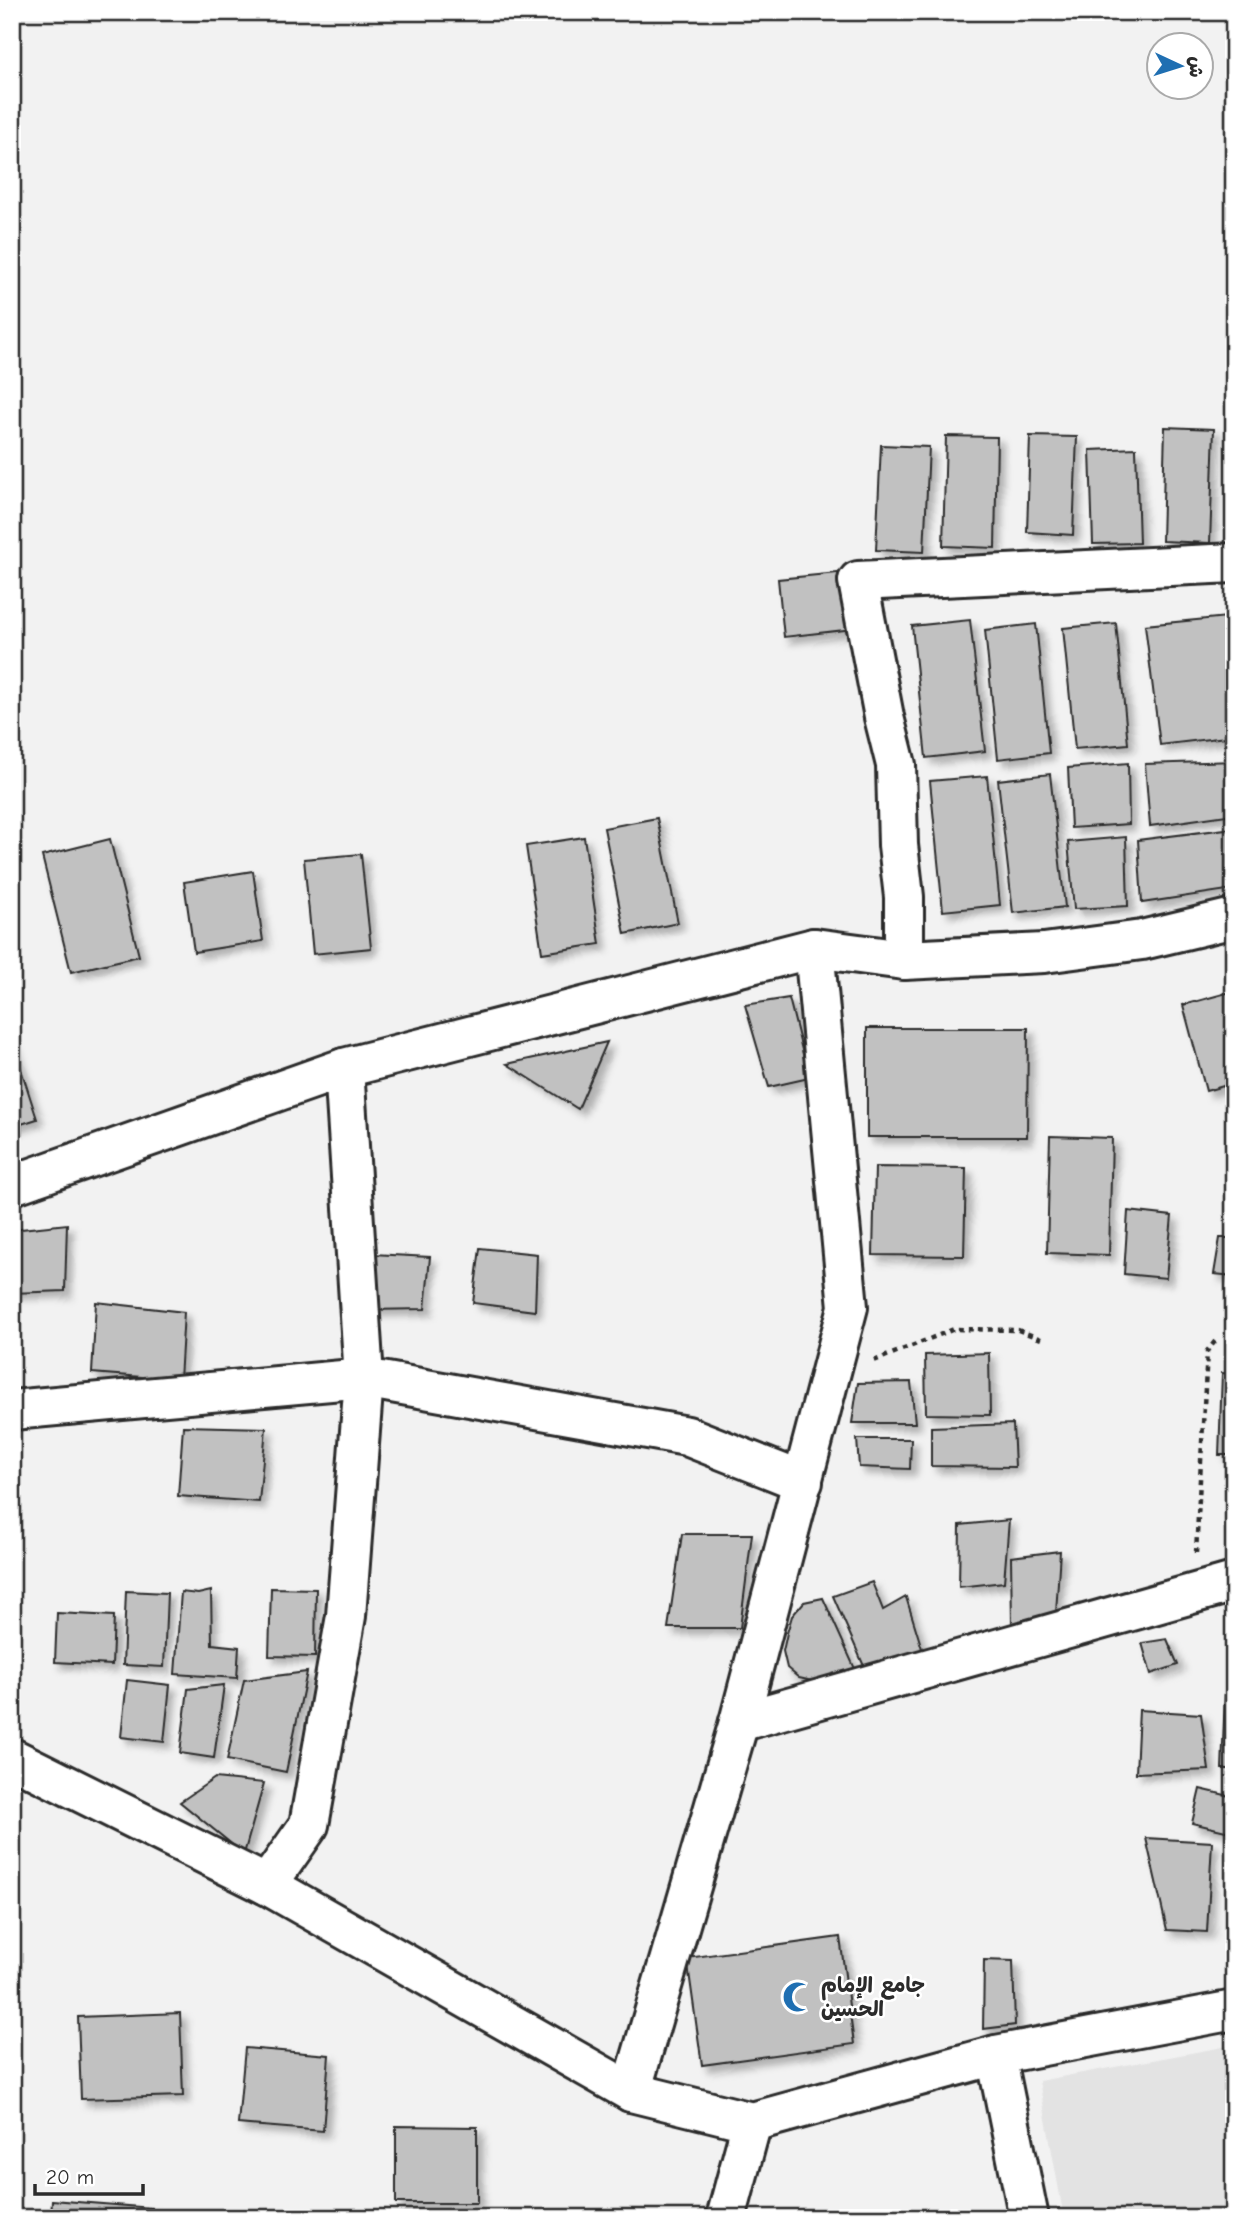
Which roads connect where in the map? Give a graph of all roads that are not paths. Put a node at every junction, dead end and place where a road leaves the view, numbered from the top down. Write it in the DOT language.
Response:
graph roads {
  1 [pos="1234,563"];
  2 [pos="1234,919"];
  3 [pos="814,948"];
  4 [pos="904,960"];
  5 [pos="344,1068"];
  6 [pos="12,1185"];
  7 [pos="364,1378"];
  8 [pos="12,1410"];
  9 [pos="803,1482"];
  10 [pos="1234,1582"];
  11 [pos="739,1723"];
  12 [pos="12,1758"];
  13 [pos="267,1885"];
  14 [pos="1234,2010"];
  15 [pos="996,2055"];
  16 [pos="631,2092"];
  17 [pos="752,2122"];
  18 [pos="726,2218"];
  19 [pos="1030,2218"];
  1 -- 4 [label="street"];
  2 -- 4 [label="street"];
  3 -- 4 [label="street"];
  3 -- 5 [label="street"];
  3 -- 9 [label="street"];
  5 -- 6 [label="street"];
  5 -- 7 [label="street"];
  7 -- 8 [label="street"];
  7 -- 9 [label="street"];
  7 -- 13 [label="street"];
  9 -- 11 [label="street"];
  10 -- 11 [label="street"];
  11 -- 16 [label="street"];
  12 -- 13 [label="street"];
  13 -- 16 [label="street"];
  14 -- 15 [label="street"];
  15 -- 17 [label="street"];
  15 -- 19 [label="street"];
  16 -- 17 [label="street"];
  17 -- 18 [label="street"];
}
